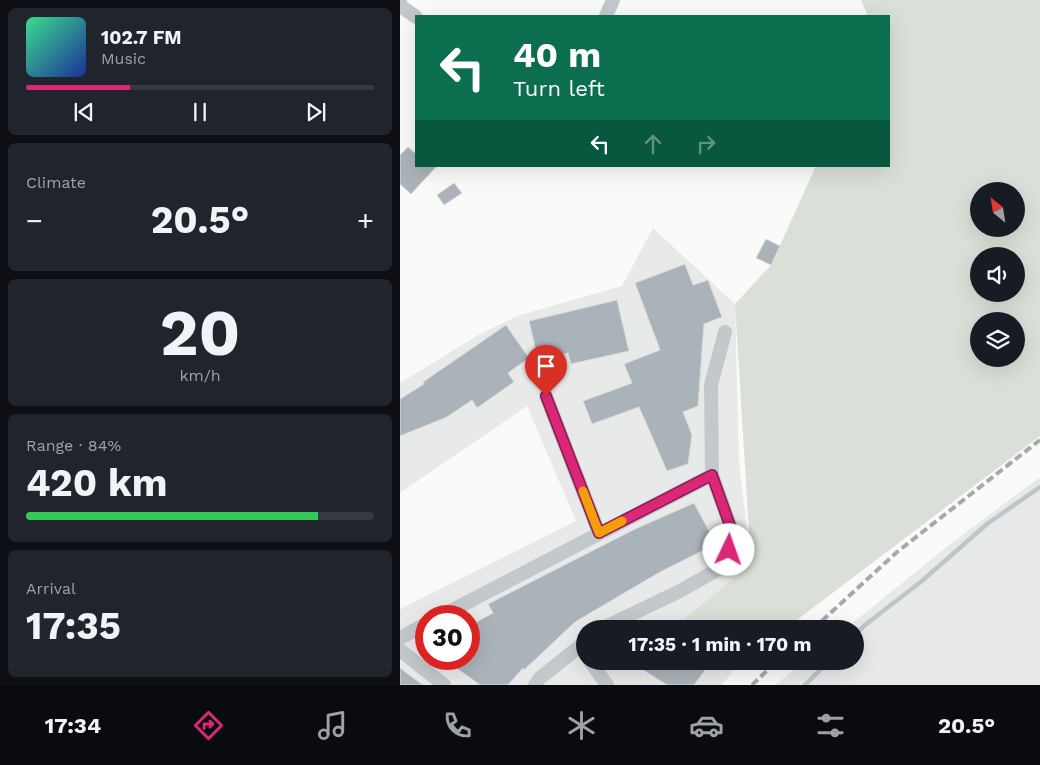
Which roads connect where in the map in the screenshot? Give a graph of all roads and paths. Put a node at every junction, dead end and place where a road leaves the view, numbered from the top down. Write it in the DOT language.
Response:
graph roads {
  1 [pos="612,0"];
  2 [pos="400,3"];
  3 [pos="606,15"];
  4 [pos="415,16"];
  5 [pos="725,332"];
  6 [pos="546,396"];
  7 [pos="712,475"];
  8 [pos="599,533"];
  9 [pos="462,605"];
  10 [pos="620,620"];
  11 [pos="415,630"];
  12 [pos="400,638"];
  13 [pos="400,650"];
  14 [pos="576,653"];
  15 [pos="596,670"];
  16 [pos="444,685"];
  17 [pos="535,685"];
  18 [pos="607,685"];
  1 -- 3 [label="street"];
  2 -- 4 [label="street"];
  5 -- 7 [label="street"];
  6 -- 8 [label="street"];
  7 -- 8 [label="street"];
  7 -- 10 [label="street"];
  8 -- 9 [label="street"];
  11 -- 12 [label="street"];
  13 -- 16 [label="street"];
  14 -- 17 [label="street"];
  15 -- 18 [label="street"];
}
